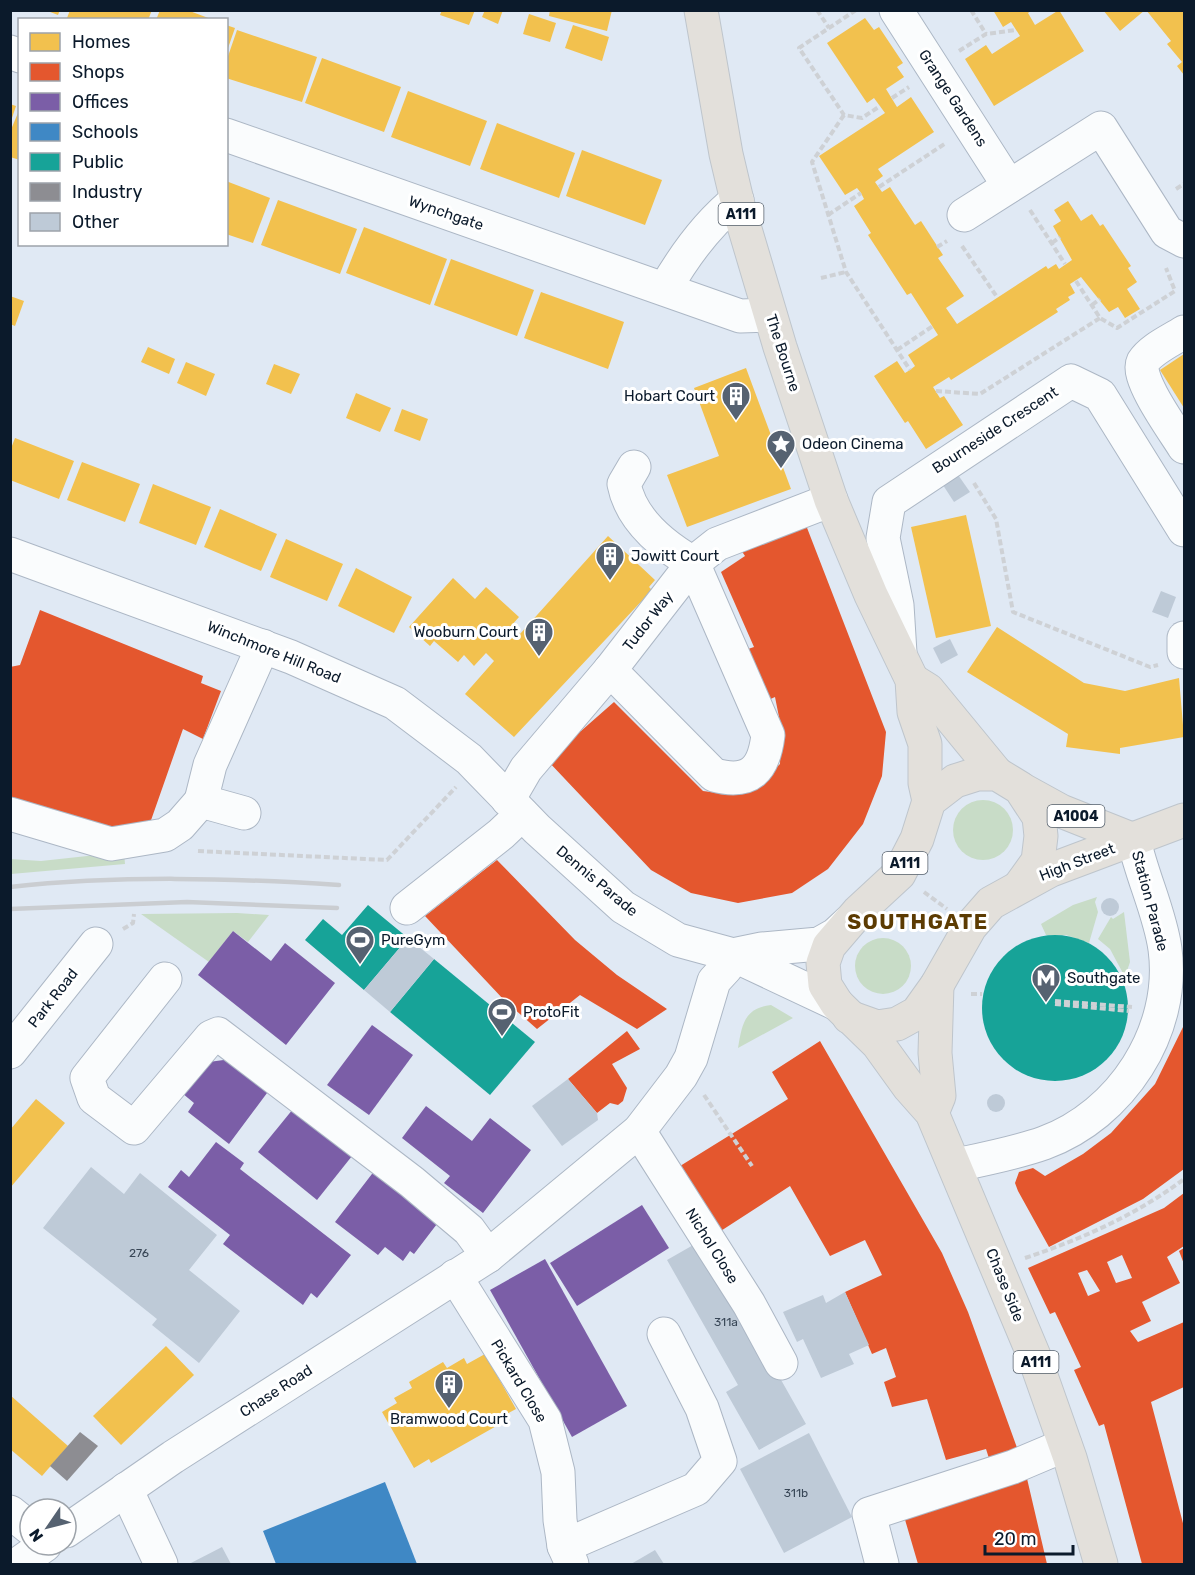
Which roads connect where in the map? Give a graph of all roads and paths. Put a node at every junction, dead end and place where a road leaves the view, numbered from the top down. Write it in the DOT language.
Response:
graph roads {
  1 [pos="817,10"];
  2 [pos="855,10"];
  3 [pos="896,10"];
  4 [pos="971,10"];
  5 [pos="706,12"];
  6 [pos="829,28"];
  7 [pos="1016,30"];
  8 [pos="880,106"];
  9 [pos="844,115"];
  10 [pos="971,127"];
  11 [pos="228,136"];
  12 [pos="1011,185"];
  13 [pos="879,187"];
  14 [pos="861,193"];
  15 [pos="737,201"];
  16 [pos="828,215"];
  17 [pos="964,215"];
  18 [pos="1060,237"];
  19 [pos="1052,243"];
  20 [pos="1174,250"];
  21 [pos="1065,264"];
  22 [pos="846,272"];
  23 [pos="821,278"];
  24 [pos="1076,281"];
  25 [pos="665,289"];
  26 [pos="997,297"];
  27 [pos="1100,299"];
  28 [pos="1092,305"];
  29 [pos="770,315"];
  30 [pos="1100,318"];
  31 [pos="933,327"];
  32 [pos="1185,332"];
  33 [pos="897,350"];
  34 [pos="910,370"];
  35 [pos="936,391"];
  36 [pos="1185,447"];
  37 [pos="957,455"];
  38 [pos="634,467"];
  39 [pos="831,500"];
  40 [pos="1185,530"];
  41 [pos="10,554"];
  42 [pos="693,563"];
  43 [pos="263,646"];
  44 [pos="1179,651"];
  45 [pos="906,667"];
  46 [pos="610,670"];
  47 [pos="479,768"];
  48 [pos="1008,781"];
  49 [pos="201,801"];
  50 [pos="930,801"];
  51 [pos="515,807"];
  52 [pos="244,813"];
  53 [pos="10,814"];
  54 [pos="1185,820"];
  55 [pos="1134,840"];
  56 [pos="189,851"];
  57 [pos="1020,886"];
  58 [pos="921,890"];
  59 [pos="407,908"];
  60 [pos="859,911"];
  61 [pos="952,913"];
  62 [pos="96,944"];
  63 [pos="733,955"];
  64 [pos="165,979"];
  65 [pos="937,985"];
  66 [pos="971,994"];
  67 [pos="982,994"];
  68 [pos="1055,1002"];
  69 [pos="1137,1010"];
  70 [pos="843,1011"];
  71 [pos="10,1052"];
  72 [pos="681,1076"];
  73 [pos="932,1113"];
  74 [pos="639,1131"];
  75 [pos="956,1165"];
  76 [pos="752,1166"];
  77 [pos="1185,1179"];
  78 [pos="488,1256"];
  79 [pos="997,1267"];
  80 [pos="455,1276"];
  81 [pos="664,1334"];
  82 [pos="781,1363"];
  83 [pos="1065,1445"];
  84 [pos="126,1489"];
  85 [pos="78,1523"];
  86 [pos="568,1555"];
  87 [pos="161,1564"];
  88 [pos="882,1564"];
  89 [pos="1101,1564"];
  1 -- 6 [label="path"];
  2 -- 6 [label="path"];
  3 -- 10 [label="street, Grange Gardens"];
  4 -- 7 [label="path"];
  5 -- 15 [label="main road, The Bourne / A111"];
  6 -- 9 [label="path"];
  8 -- 9 [label="path"];
  9 -- 16 [label="path"];
  10 -- 12 [label="street, Grange Gardens"];
  10 -- 13 [label="path"];
  11 -- 25 [label="street, Wynchgate"];
  12 -- 17 [label="street"];
  12 -- 19 [label="path"];
  12 -- 20 [label="street"];
  14 -- 16 [label="path"];
  15 -- 25 [label="street"];
  15 -- 29 [label="main road, The Bourne / A111"];
  16 -- 22 [label="path"];
  17 -- 26 [label="path"];
  18 -- 19 [label="path"];
  19 -- 21 [label="path"];
  20 -- 30 [label="path"];
  22 -- 23 [label="path"];
  22 -- 33 [label="path"];
  24 -- 28 [label="path"];
  25 -- 29 [label="street, Wynchgate"];
  27 -- 28 [label="path"];
  28 -- 30 [label="path"];
  29 -- 39 [label="main road, The Bourne / A111"];
  30 -- 35 [label="path"];
  31 -- 33 [label="path"];
  32 -- 36 [label="street"];
  33 -- 34 [label="path"];
  37 -- 40 [label="street, Bourneside Crescent"];
  37 -- 44 [label="path"];
  37 -- 45 [label="street, Bourneside Crescent"];
  38 -- 42 [label="street"];
  39 -- 42 [label="street, Tudor Way"];
  39 -- 45 [label="main road, The Bourne / A111"];
  41 -- 43 [label="street, Winchmore Hill Road"];
  42 -- 46 [label="street, Tudor Way"];
  42 -- 46 [label="street"];
  43 -- 47 [label="street, Winchmore Hill Road"];
  43 -- 49 [label="street"];
  45 -- 48 [label="main road, The Bourne / A111"];
  45 -- 50 [label="main road, The Bourne / A111"];
  46 -- 51 [label="street, Tudor Way"];
  47 -- 51 [label="street, Winchmore Hill Road"];
  47 -- 56 [label="path"];
  48 -- 50 [label="main road"];
  48 -- 55 [label="main road, High Street / A1004"];
  48 -- 57 [label="main road, A111"];
  49 -- 52 [label="street"];
  49 -- 53 [label="street"];
  50 -- 60 [label="main road, A111"];
  51 -- 59 [label="street, Tudor Way"];
  51 -- 63 [label="street, Dennis Parade"];
  54 -- 55 [label="main road, High Street / A1004"];
  55 -- 57 [label="main road, High Street / A1004"];
  55 -- 75 [label="street, Station Parade"];
  57 -- 65 [label="main road, A111"];
  58 -- 61 [label="path"];
  60 -- 63 [label="street, Dennis Parade"];
  60 -- 70 [label="main road, A111"];
  62 -- 71 [label="street, Park Road"];
  63 -- 70 [label="street, Dennis Parade"];
  63 -- 72 [label="street, Chase Road"];
  64 -- 78 [label="street"];
  65 -- 70 [label="main road, A111"];
  65 -- 73 [label="main road, A111"];
  66 -- 67 [label="path"];
  68 -- 69 [label="path"];
  70 -- 73 [label="main road, Chase Side / A111"];
  72 -- 74 [label="street, Chase Road"];
  72 -- 76 [label="path"];
  73 -- 75 [label="main road, Chase Side / A111"];
  74 -- 78 [label="street, Chase Road"];
  74 -- 82 [label="street, Nichol Close"];
  75 -- 79 [label="main road, Chase Side / A111"];
  77 -- 79 [label="path"];
  78 -- 80 [label="street, Chase Road"];
  79 -- 83 [label="main road, Chase Side / A111"];
  80 -- 84 [label="street, Chase Road"];
  80 -- 86 [label="street, Pickard Close"];
  81 -- 86 [label="street"];
  83 -- 88 [label="street"];
  83 -- 89 [label="main road, Chase Side / A111"];
  84 -- 85 [label="street, Chase Road"];
  84 -- 87 [label="street"];
}
